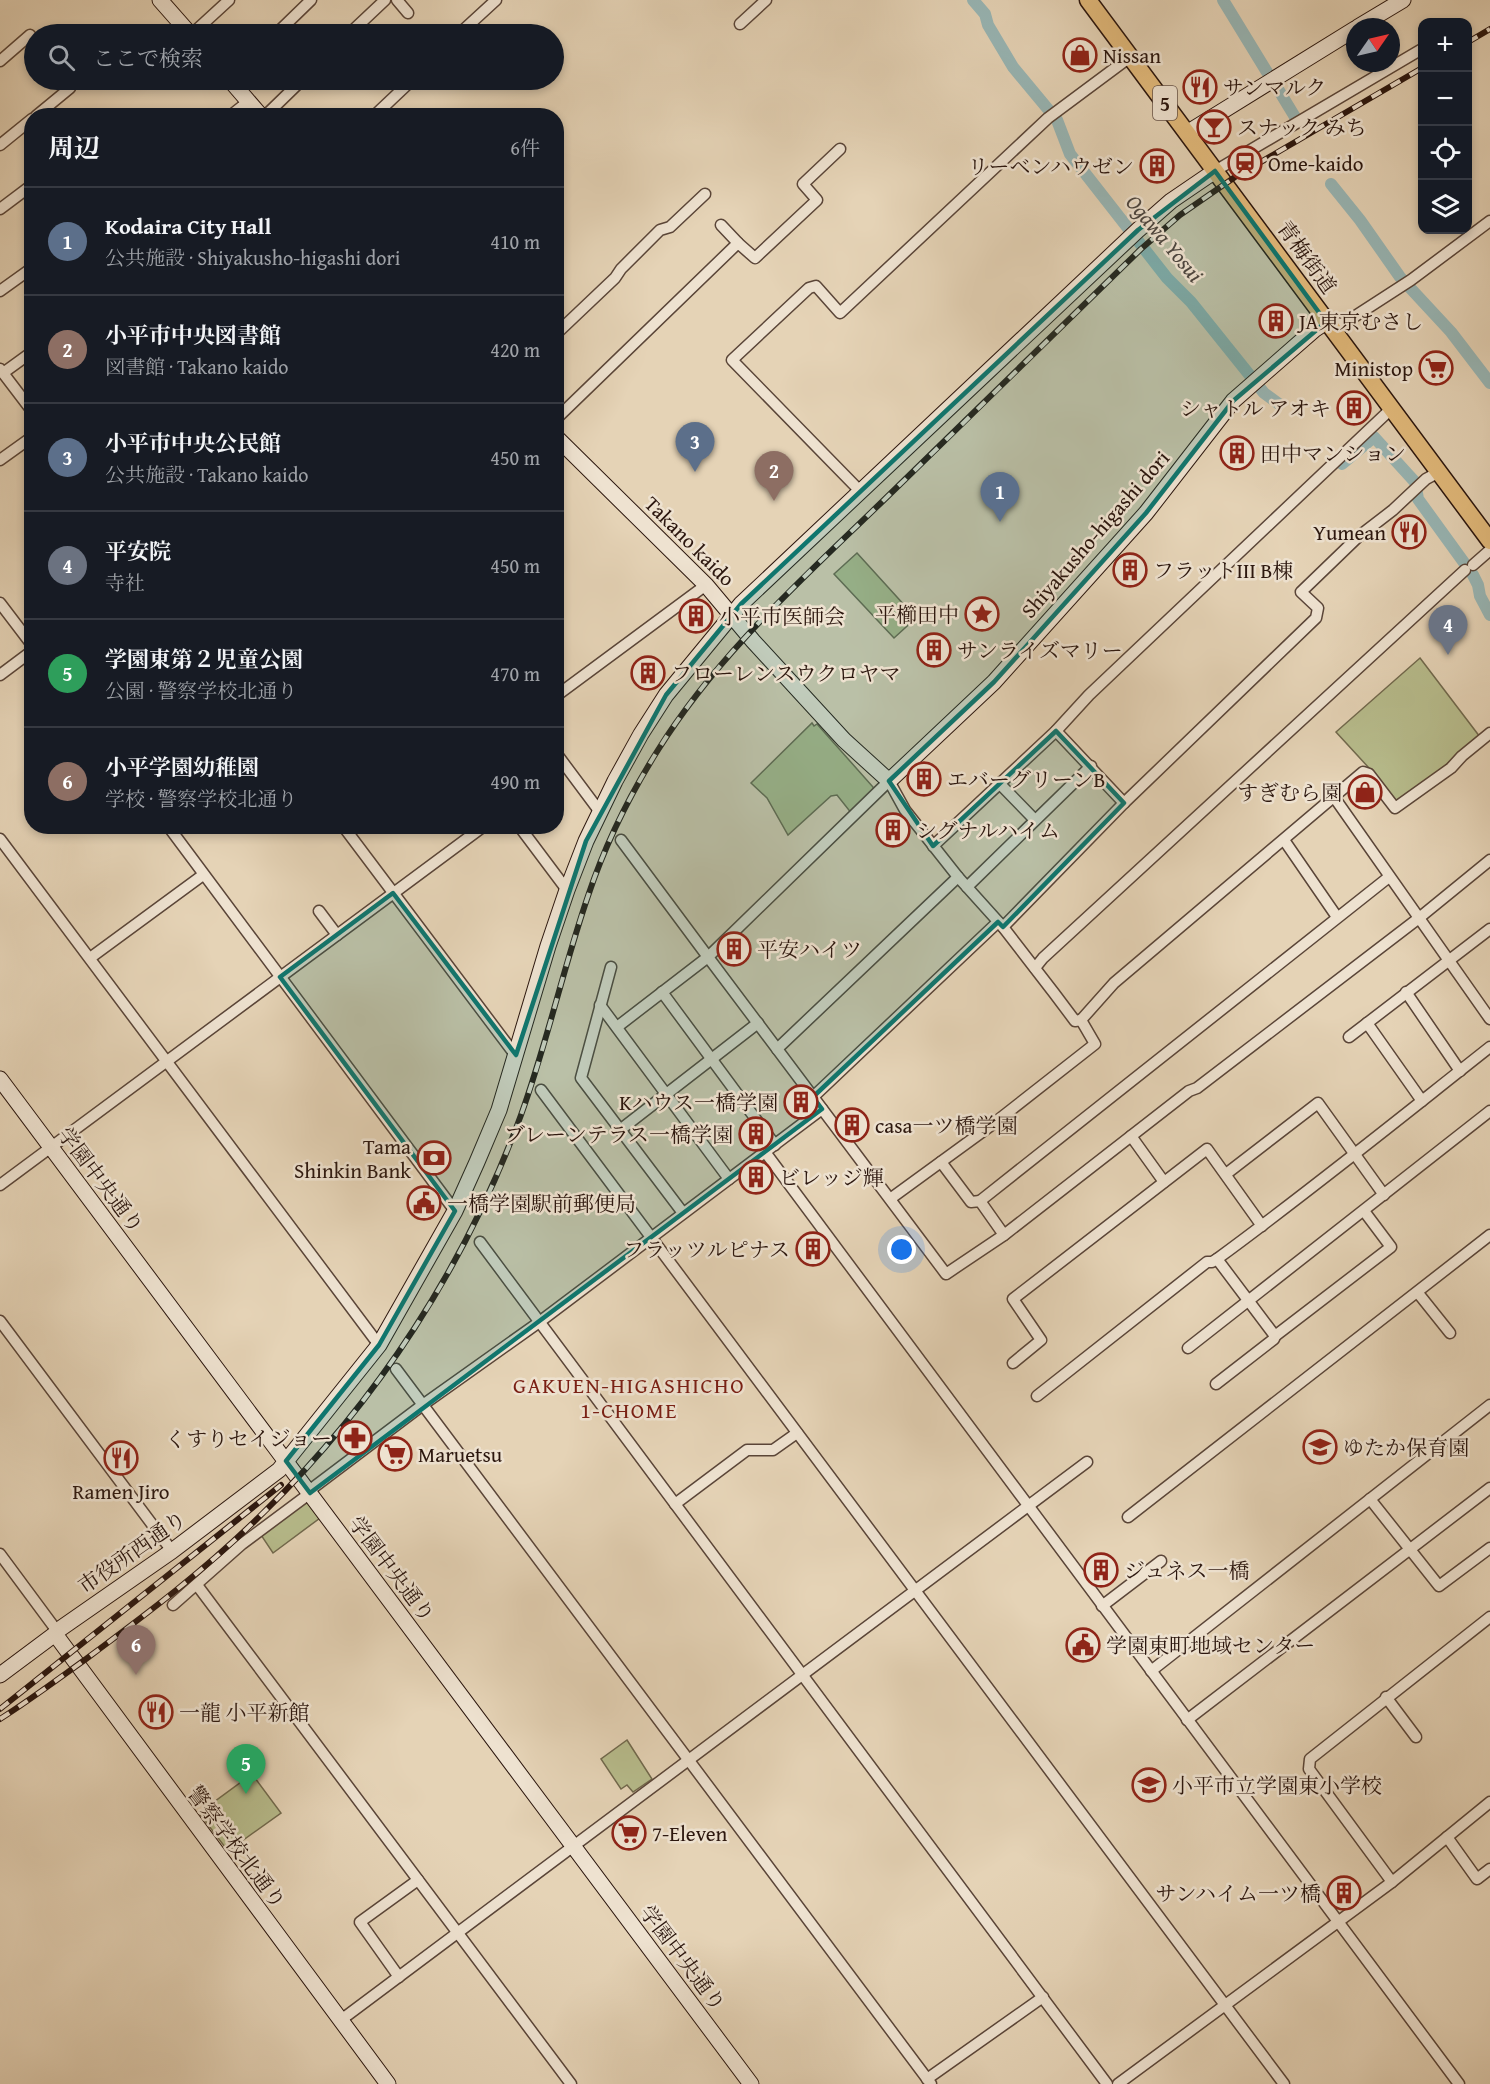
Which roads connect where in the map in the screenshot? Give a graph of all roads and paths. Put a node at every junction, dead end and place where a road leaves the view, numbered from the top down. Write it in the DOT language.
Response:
graph roads {
  1 [pos="160,0"];
  2 [pos="229,0"];
  3 [pos="311,0"];
  4 [pos="385,0"];
  5 [pos="397,0"];
  6 [pos="496,0"];
  7 [pos="766,0"];
  8 [pos="1088,0"];
  9 [pos="1402,0"];
  10 [pos="408,13"];
  11 [pos="1372,18"];
  12 [pos="182,24"];
  13 [pos="202,24"];
  14 [pos="286,24"];
  15 [pos="360,24"];
  16 [pos="470,24"];
  17 [pos="740,24"];
  18 [pos="1346,34"];
  19 [pos="24,40"];
  20 [pos="1418,51"];
  21 [pos="1130,57"];
  22 [pos="0,60"];
  23 [pos="66,90"];
  24 [pos="240,90"];
  25 [pos="291,90"];
  26 [pos="401,90"];
  27 [pos="249,101"];
  28 [pos="45,108"];
  29 [pos="240,108"];
  30 [pos="256,108"];
  31 [pos="272,108"];
  32 [pos="382,108"];
  33 [pos="24,126"];
  34 [pos="1187,133"];
  35 [pos="0,145"];
  36 [pos="840,149"];
  37 [pos="1215,171"];
  38 [pos="24,191"];
  39 [pos="705,194"];
  40 [pos="0,209"];
  41 [pos="1490,221"];
  42 [pos="721,225"];
  43 [pos="738,243"];
  44 [pos="24,274"];
  45 [pos="0,291"];
  46 [pos="1326,322"];
  47 [pos="564,326"];
  48 [pos="24,357"];
  49 [pos="1,371"];
  50 [pos="24,401"];
  51 [pos="1392,408"];
  52 [pos="564,411"];
  53 [pos="24,443"];
  54 [pos="564,445"];
  55 [pos="0,460"];
  56 [pos="1439,472"];
  57 [pos="861,492"];
  58 [pos="1490,541"];
  59 [pos="1490,550"];
  60 [pos="706,585"];
  61 [pos="0,603"];
  62 [pos="733,616"];
  63 [pos="24,634"];
  64 [pos="24,657"];
  65 [pos="0,675"];
  66 [pos="564,690"];
  67 [pos="1056,731"];
  68 [pos="1490,733"];
  69 [pos="564,764"];
  70 [pos="1090,766"];
  71 [pos="889,781"];
  72 [pos="999,783"];
  73 [pos="1334,797"];
  74 [pos="1124,802"];
  75 [pos="600,812"];
  76 [pos="1034,819"];
  77 [pos="174,834"];
  78 [pos="349,834"];
  79 [pos="473,834"];
  80 [pos="525,834"];
  81 [pos="0,839"];
  82 [pos="621,840"];
  83 [pos="1284,840"];
  84 [pos="933,846"];
  85 [pos="1490,860"];
  86 [pos="203,875"];
  87 [pos="958,877"];
  88 [pos="1389,877"];
  89 [pos="967,886"];
  90 [pos="567,890"];
  91 [pos="393,893"];
  92 [pos="319,911"];
  93 [pos="1337,917"];
  94 [pos="1419,918"];
  95 [pos="1000,925"];
  96 [pos="1490,929"];
  97 [pos="337,935"];
  98 [pos="708,957"];
  99 [pos="90,958"];
  100 [pos="1448,960"];
  101 [pos="610,967"];
  102 [pos="1035,968"];
  103 [pos="280,977"];
  104 [pos="662,992"];
  105 [pos="1406,992"];
  106 [pos="600,1005"];
  107 [pos="1490,1019"];
  108 [pos="1081,1020"];
  109 [pos="758,1023"];
  110 [pos="1367,1023"];
  111 [pos="617,1027"];
  112 [pos="1349,1037"];
  113 [pos="1490,1047"];
  114 [pos="777,1049"];
  115 [pos="516,1056"];
  116 [pos="711,1059"];
  117 [pos="167,1061"];
  118 [pos="1460,1071"];
  119 [pos="0,1079"];
  120 [pos="541,1090"];
  121 [pos="666,1094"];
  122 [pos="813,1097"];
  123 [pos="1422,1101"];
  124 [pos="822,1109"];
  125 [pos="1490,1111"];
  126 [pos="620,1130"];
  127 [pos="1131,1136"];
  128 [pos="775,1145"];
  129 [pos="51,1147"];
  130 [pos="765,1152"];
  131 [pos="1355,1155"];
  132 [pos="941,1162"];
  133 [pos="1226,1174"];
  134 [pos="729,1179"];
  135 [pos="1164,1182"];
  136 [pos="0,1185"];
  137 [pos="1383,1195"];
  138 [pos="890,1199"];
  139 [pos="980,1201"];
  140 [pos="455,1211"];
  141 [pos="1364,1211"];
  142 [pos="683,1213"];
  143 [pos="1262,1226"];
  144 [pos="1004,1234"];
  145 [pos="1490,1236"];
  146 [pos="651,1237"];
  147 [pos="480,1242"];
  148 [pos="1217,1259"];
  149 [pos="1418,1293"];
  150 [pos="1247,1300"];
  151 [pos="0,1321"];
  152 [pos="538,1323"];
  153 [pos="1450,1333"];
  154 [pos="1275,1336"];
  155 [pos="379,1345"];
  156 [pos="1188,1348"];
  157 [pos="1013,1363"];
  158 [pos="396,1369"];
  159 [pos="1216,1384"];
  160 [pos="1037,1396"];
  161 [pos="424,1404"];
  162 [pos="1490,1405"];
  163 [pos="797,1432"];
  164 [pos="286,1461"];
  165 [pos="1087,1462"];
  166 [pos="1490,1488"];
  167 [pos="309,1493"];
  168 [pos="1370,1499"];
  169 [pos="675,1504"];
  170 [pos="1029,1506"];
  171 [pos="1128,1517"];
  172 [pos="1490,1548"];
  173 [pos="1410,1550"];
  174 [pos="172,1551"];
  175 [pos="0,1554"];
  176 [pos="1161,1561"];
  177 [pos="197,1585"];
  178 [pos="915,1591"];
  179 [pos="173,1605"];
  180 [pos="1102,1606"];
  181 [pos="1490,1617"];
  182 [pos="56,1632"];
  183 [pos="1151,1671"];
  184 [pos="0,1675"];
  185 [pos="802,1676"];
  186 [pos="1386,1697"];
  187 [pos="1187,1720"];
  188 [pos="1416,1737"];
  189 [pos="690,1760"];
  190 [pos="1490,1802"];
  191 [pos="1447,1837"];
  192 [pos="573,1846"];
  193 [pos="1490,1869"];
  194 [pos="418,1880"];
  195 [pos="1392,1882"];
  196 [pos="1338,1921"];
  197 [pos="458,1933"];
  198 [pos="399,1977"];
  199 [pos="1042,1997"];
  200 [pos="1224,2005"];
  201 [pos="341,2020"];
  202 [pos="929,2081"];
  203 [pos="388,2084"];
  204 [pos="571,2084"];
  205 [pos="751,2084"];
  206 [pos="1107,2084"];
  207 [pos="1118,2084"];
  208 [pos="1284,2084"];
  209 [pos="1459,2084"];
  1 -- 12 [label="street"];
  2 -- 13 [label="street"];
  3 -- 14 [label="street"];
  4 -- 15 [label="street"];
  5 -- 10 [label="street"];
  6 -- 16 [label="street"];
  7 -- 17 [label="street"];
  8 -- 21 [label="main road, 青梅街道 / 5"];
  9 -- 11 [label="street"];
  18 -- 34 [label="street"];
  19 -- 22 [label="street"];
  20 -- 37 [label="street"];
  21 -- 34 [label="main road, 青梅街道 / 5"];
  21 -- 57 [label="street"];
  23 -- 28 [label="street"];
  24 -- 27 [label="street"];
  25 -- 31 [label="street"];
  26 -- 32 [label="street"];
  27 -- 29 [label="street"];
  27 -- 30 [label="street"];
  33 -- 35 [label="street"];
  34 -- 37 [label="main road, 青梅街道 / 5"];
  36 -- 43 [label="street"];
  37 -- 46 [label="main road, 青梅街道 / 5"];
  37 -- 57 [label="street, 市役所西通り"];
  38 -- 40 [label="street"];
  39 -- 47 [label="street"];
  41 -- 46 [label="street"];
  42 -- 43 [label="street"];
  43 -- 52 [label="street"];
  44 -- 45 [label="street"];
  46 -- 51 [label="main road, 青梅街道 / 5"];
  46 -- 71 [label="street, Shiyakusho-higashi dori"];
  48 -- 49 [label="street"];
  49 -- 50 [label="street"];
  51 -- 56 [label="main road, 青梅街道 / 5"];
  51 -- 67 [label="street"];
  53 -- 55 [label="street"];
  54 -- 60 [label="street, Takano kaido"];
  56 -- 58 [label="main road, 青梅街道 / 5"];
  56 -- 74 [label="street"];
  57 -- 62 [label="street, 市役所西通り"];
  59 -- 102 [label="street"];
  60 -- 62 [label="street, Takano kaido"];
  60 -- 66 [label="street"];
  61 -- 63 [label="street"];
  62 -- 71 [label="street, Takano kaido"];
  62 -- 75 [label="street, 市役所西通り"];
  64 -- 65 [label="street"];
  67 -- 70 [label="street"];
  67 -- 72 [label="street"];
  68 -- 73 [label="street"];
  69 -- 75 [label="street"];
  70 -- 74 [label="street"];
  70 -- 76 [label="street"];
  71 -- 84 [label="street"];
  71 -- 98 [label="street"];
  72 -- 76 [label="street"];
  72 -- 84 [label="street"];
  73 -- 83 [label="street"];
  73 -- 88 [label="street"];
  74 -- 95 [label="street"];
  75 -- 90 [label="street, 市役所西通り"];
  76 -- 89 [label="street"];
  77 -- 86 [label="street"];
  78 -- 91 [label="street"];
  79 -- 91 [label="street"];
  80 -- 90 [label="street"];
  81 -- 99 [label="street"];
  82 -- 98 [label="street"];
  83 -- 93 [label="street"];
  83 -- 108 [label="street"];
  84 -- 87 [label="street"];
  85 -- 94 [label="street"];
  86 -- 99 [label="street"];
  86 -- 103 [label="street"];
  87 -- 89 [label="street"];
  87 -- 114 [label="street"];
  88 -- 93 [label="street"];
  88 -- 94 [label="street"];
  89 -- 95 [label="street"];
  90 -- 115 [label="street, 市役所西通り"];
  91 -- 97 [label="street"];
  91 -- 115 [label="street"];
  92 -- 97 [label="street"];
  93 -- 139 [label="street"];
  94 -- 100 [label="street"];
  94 -- 127 [label="street"];
  95 -- 102 [label="street"];
  95 -- 122 [label="street"];
  96 -- 100 [label="street"];
  97 -- 103 [label="street"];
  98 -- 104 [label="street"];
  98 -- 109 [label="street"];
  99 -- 117 [label="street"];
  100 -- 105 [label="street"];
  100 -- 107 [label="street"];
  101 -- 106 [label="street"];
  102 -- 108 [label="street"];
  103 -- 117 [label="street"];
  103 -- 140 [label="street"];
  104 -- 111 [label="street"];
  104 -- 116 [label="street"];
  105 -- 110 [label="street"];
  105 -- 118 [label="street"];
  106 -- 111 [label="street"];
  106 -- 126 [label="street"];
  108 -- 132 [label="street"];
  109 -- 114 [label="street"];
  109 -- 116 [label="street"];
  110 -- 112 [label="street"];
  110 -- 123 [label="street"];
  111 -- 121 [label="street"];
  113 -- 118 [label="street"];
  114 -- 122 [label="street"];
  115 -- 140 [label="street, 市役所西通り"];
  116 -- 121 [label="street"];
  116 -- 128 [label="street"];
  117 -- 129 [label="street"];
  117 -- 155 [label="street"];
  118 -- 123 [label="street"];
  119 -- 129 [label="street, 学園中央通り"];
  120 -- 146 [label="street"];
  121 -- 126 [label="street"];
  121 -- 134 [label="street"];
  122 -- 124 [label="street"];
  123 -- 131 [label="street"];
  124 -- 128 [label="street"];
  124 -- 138 [label="street"];
  125 -- 137 [label="street"];
  126 -- 142 [label="street"];
  127 -- 135 [label="street"];
  127 -- 144 [label="street"];
  128 -- 130 [label="street"];
  129 -- 136 [label="street"];
  129 -- 164 [label="street, 学園中央通り"];
  130 -- 134 [label="street"];
  130 -- 170 [label="street"];
  131 -- 133 [label="street"];
  131 -- 137 [label="street"];
  131 -- 143 [label="street"];
  132 -- 138 [label="street"];
  132 -- 139 [label="street"];
  133 -- 135 [label="street"];
  133 -- 143 [label="street"];
  134 -- 142 [label="street"];
  135 -- 157 [label="street"];
  137 -- 141 [label="street"];
  138 -- 144 [label="street"];
  139 -- 144 [label="street"];
  140 -- 155 [label="street, 市役所西通り"];
  141 -- 150 [label="street"];
  141 -- 154 [label="street"];
  142 -- 146 [label="street"];
  143 -- 148 [label="street"];
  145 -- 149 [label="street"];
  146 -- 152 [label="street"];
  146 -- 163 [label="street"];
  147 -- 152 [label="street"];
  148 -- 150 [label="street"];
  148 -- 160 [label="street"];
  149 -- 153 [label="street"];
  149 -- 171 [label="street"];
  150 -- 154 [label="street"];
  150 -- 156 [label="street"];
  151 -- 174 [label="street"];
  152 -- 161 [label="street"];
  152 -- 169 [label="street"];
  154 -- 159 [label="street"];
  155 -- 164 [label="street, 市役所西通り"];
  158 -- 161 [label="street"];
  161 -- 167 [label="street"];
  161 -- 189 [label="street"];
  162 -- 168 [label="street"];
  163 -- 169 [label="street"];
  163 -- 178 [label="street"];
  164 -- 167 [label="street, 学園中央通り"];
  164 -- 174 [label="street, 市役所西通り"];
  165 -- 170 [label="street"];
  166 -- 173 [label="street"];
  167 -- 177 [label="street"];
  167 -- 192 [label="street, 学園中央通り"];
  168 -- 173 [label="street"];
  168 -- 183 [label="street"];
  169 -- 185 [label="street"];
  170 -- 178 [label="street"];
  170 -- 180 [label="street"];
  172 -- 173 [label="street"];
  173 -- 187 [label="street"];
  174 -- 182 [label="street, 市役所西通り"];
  175 -- 182 [label="street"];
  176 -- 180 [label="street"];
  177 -- 179 [label="street"];
  177 -- 194 [label="street"];
  178 -- 185 [label="street"];
  178 -- 200 [label="street"];
  180 -- 183 [label="street"];
  181 -- 186 [label="street"];
  182 -- 184 [label="street, 市役所西通り"];
  182 -- 201 [label="street, 警察学校北通り"];
  183 -- 187 [label="street"];
  185 -- 189 [label="street"];
  185 -- 199 [label="street"];
  186 -- 188 [label="street"];
  186 -- 195 [label="street"];
  187 -- 196 [label="street"];
  189 -- 192 [label="street"];
  189 -- 202 [label="street"];
  190 -- 191 [label="street"];
  191 -- 193 [label="street"];
  191 -- 195 [label="street"];
  192 -- 197 [label="street"];
  192 -- 205 [label="street, 学園中央通り"];
  194 -- 197 [label="street"];
  194 -- 198 [label="street"];
  195 -- 196 [label="street"];
  196 -- 200 [label="street"];
  196 -- 209 [label="street"];
  197 -- 198 [label="street"];
  197 -- 204 [label="street"];
  198 -- 201 [label="street"];
  199 -- 202 [label="street"];
  199 -- 206 [label="street"];
  200 -- 207 [label="street"];
  200 -- 208 [label="street"];
  201 -- 203 [label="street, 警察学校北通り"];
}
